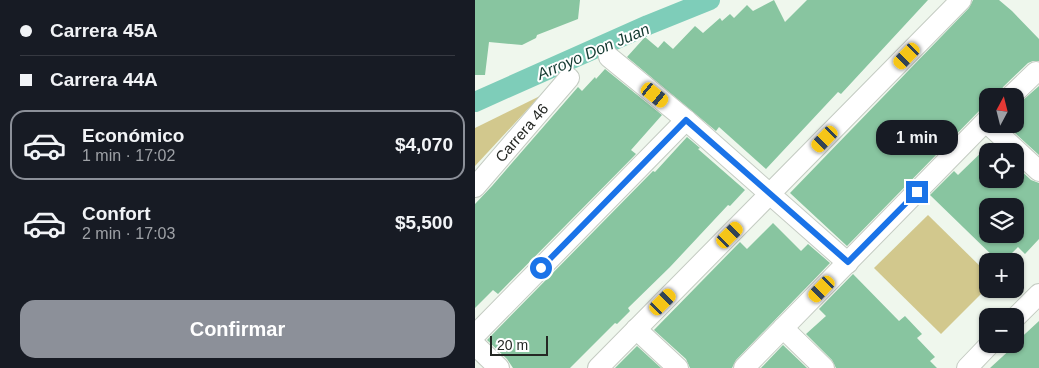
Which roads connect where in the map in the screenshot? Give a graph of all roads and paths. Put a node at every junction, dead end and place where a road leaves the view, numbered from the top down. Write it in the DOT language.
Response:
graph roads {
  1 [pos="961,0"];
  2 [pos="609,57"];
  3 [pos="1036,72"];
  4 [pos="569,78"];
  5 [pos="1019,88"];
  6 [pos="686,120"];
  7 [pos="979,130"];
  8 [pos="999,133"];
  9 [pos="1039,171"];
  10 [pos="475,187"];
  11 [pos="770,194"];
  12 [pos="848,262"];
  13 [pos="1039,294"];
  14 [pos="1024,309"];
  15 [pos="783,328"];
  16 [pos="637,330"];
  17 [pos="477,348"];
  18 [pos="981,353"];
  19 [pos="499,368"];
  20 [pos="598,368"];
  21 [pos="679,368"];
  22 [pos="745,368"];
  23 [pos="824,368"];
  24 [pos="967,368"];
  1 -- 11 [label="street"];
  2 -- 6 [label="street"];
  3 -- 5 [label="street"];
  4 -- 10 [label="street, Carrera 46"];
  6 -- 11 [label="street"];
  6 -- 17 [label="street"];
  7 -- 12 [label="street"];
  8 -- 9 [label="street"];
  11 -- 12 [label="street"];
  11 -- 16 [label="street"];
  12 -- 15 [label="street"];
  13 -- 14 [label="street"];
  15 -- 22 [label="street"];
  15 -- 23 [label="street"];
  16 -- 20 [label="street"];
  16 -- 21 [label="street"];
  17 -- 19 [label="street"];
  18 -- 24 [label="street"];
}
